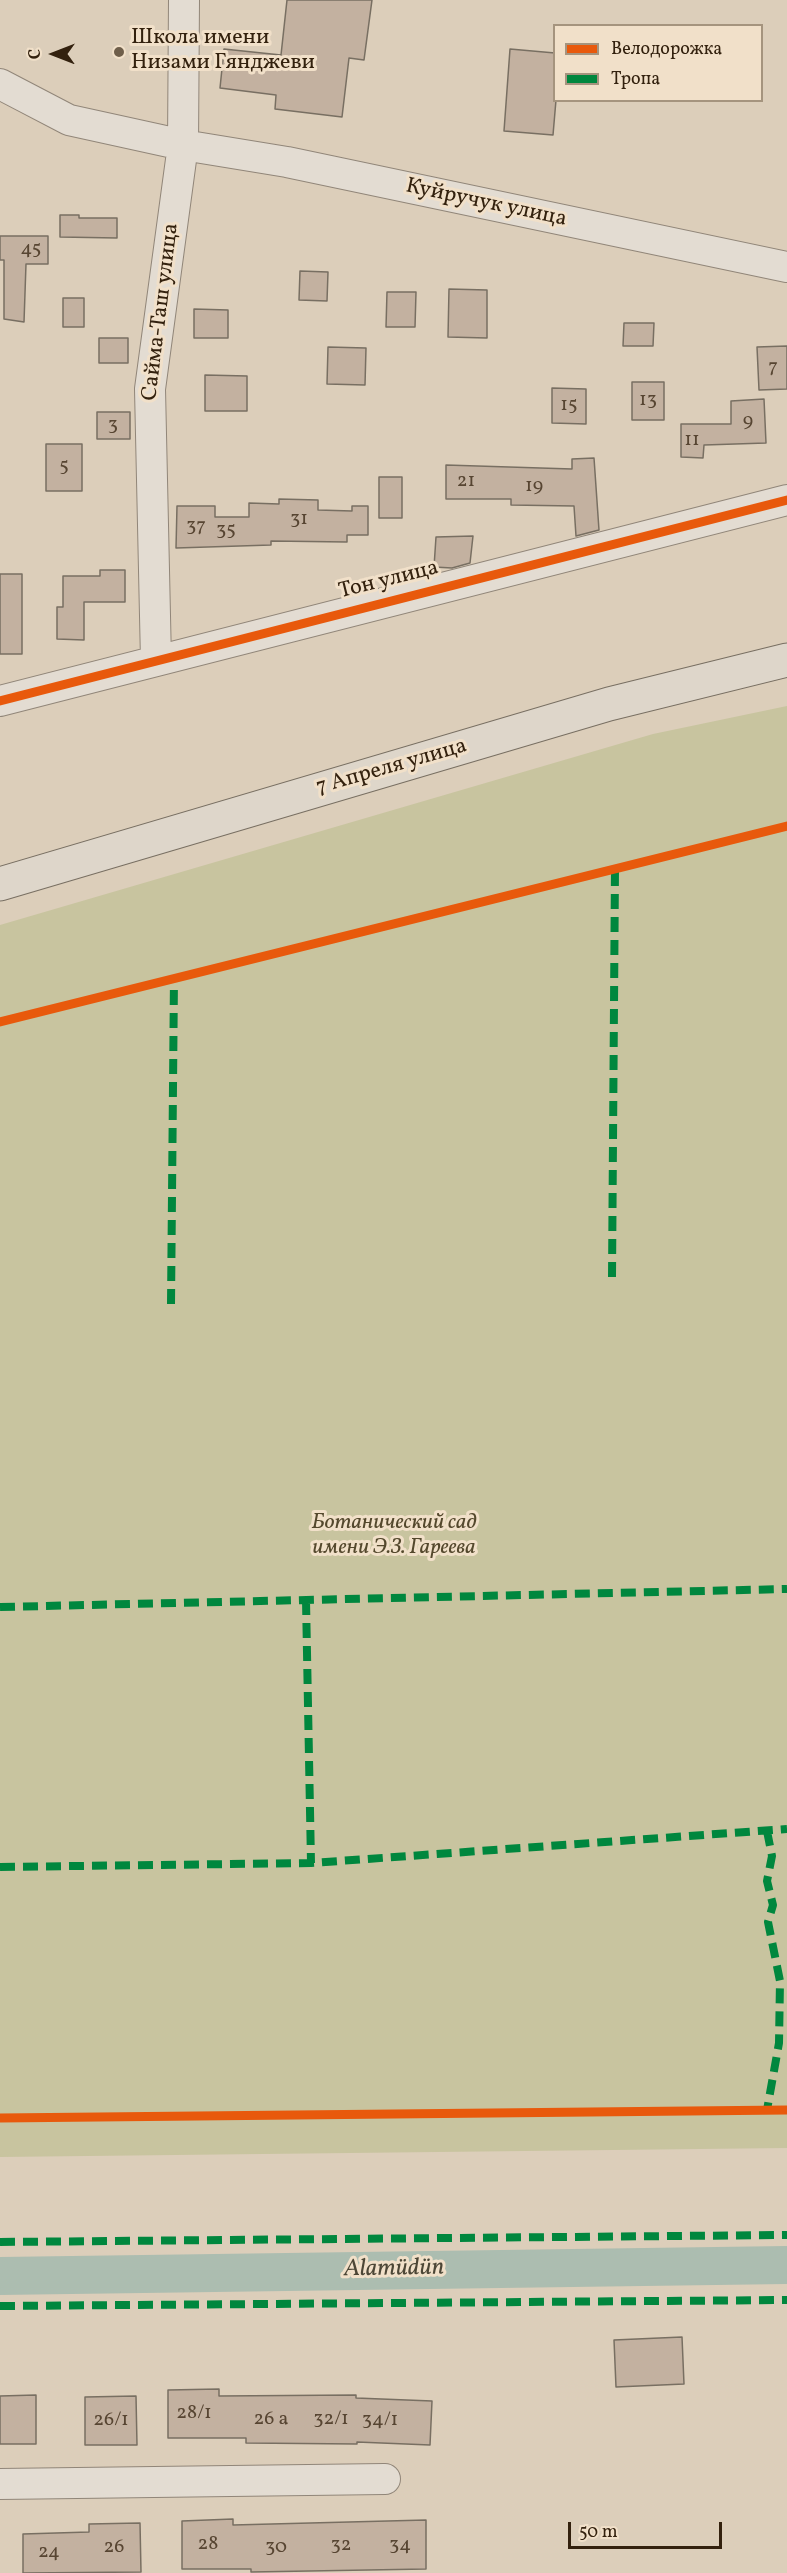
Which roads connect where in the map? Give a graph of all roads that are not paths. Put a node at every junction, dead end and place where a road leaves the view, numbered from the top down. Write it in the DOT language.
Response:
graph roads {
  1 [pos="184,0"];
  2 [pos="0,84"];
  3 [pos="183,145"];
  4 [pos="787,267"];
  5 [pos="787,500"];
  6 [pos="787,660"];
  7 [pos="156,661"];
  8 [pos="0,701"];
  9 [pos="0,884"];
  10 [pos="385,2479"];
  11 [pos="0,2484"];
  1 -- 3 [label="street, Сайма-Таш улица"];
  2 -- 3 [label="street, Куйручук улица"];
  3 -- 4 [label="street, Куйручук улица"];
  3 -- 7 [label="street, Сайма-Таш улица"];
  5 -- 7 [label="street, Тон улица"];
  6 -- 9 [label="main road, 7 Апреля улица"];
  7 -- 8 [label="street, Тон улица"];
  10 -- 11 [label="street"];
}
